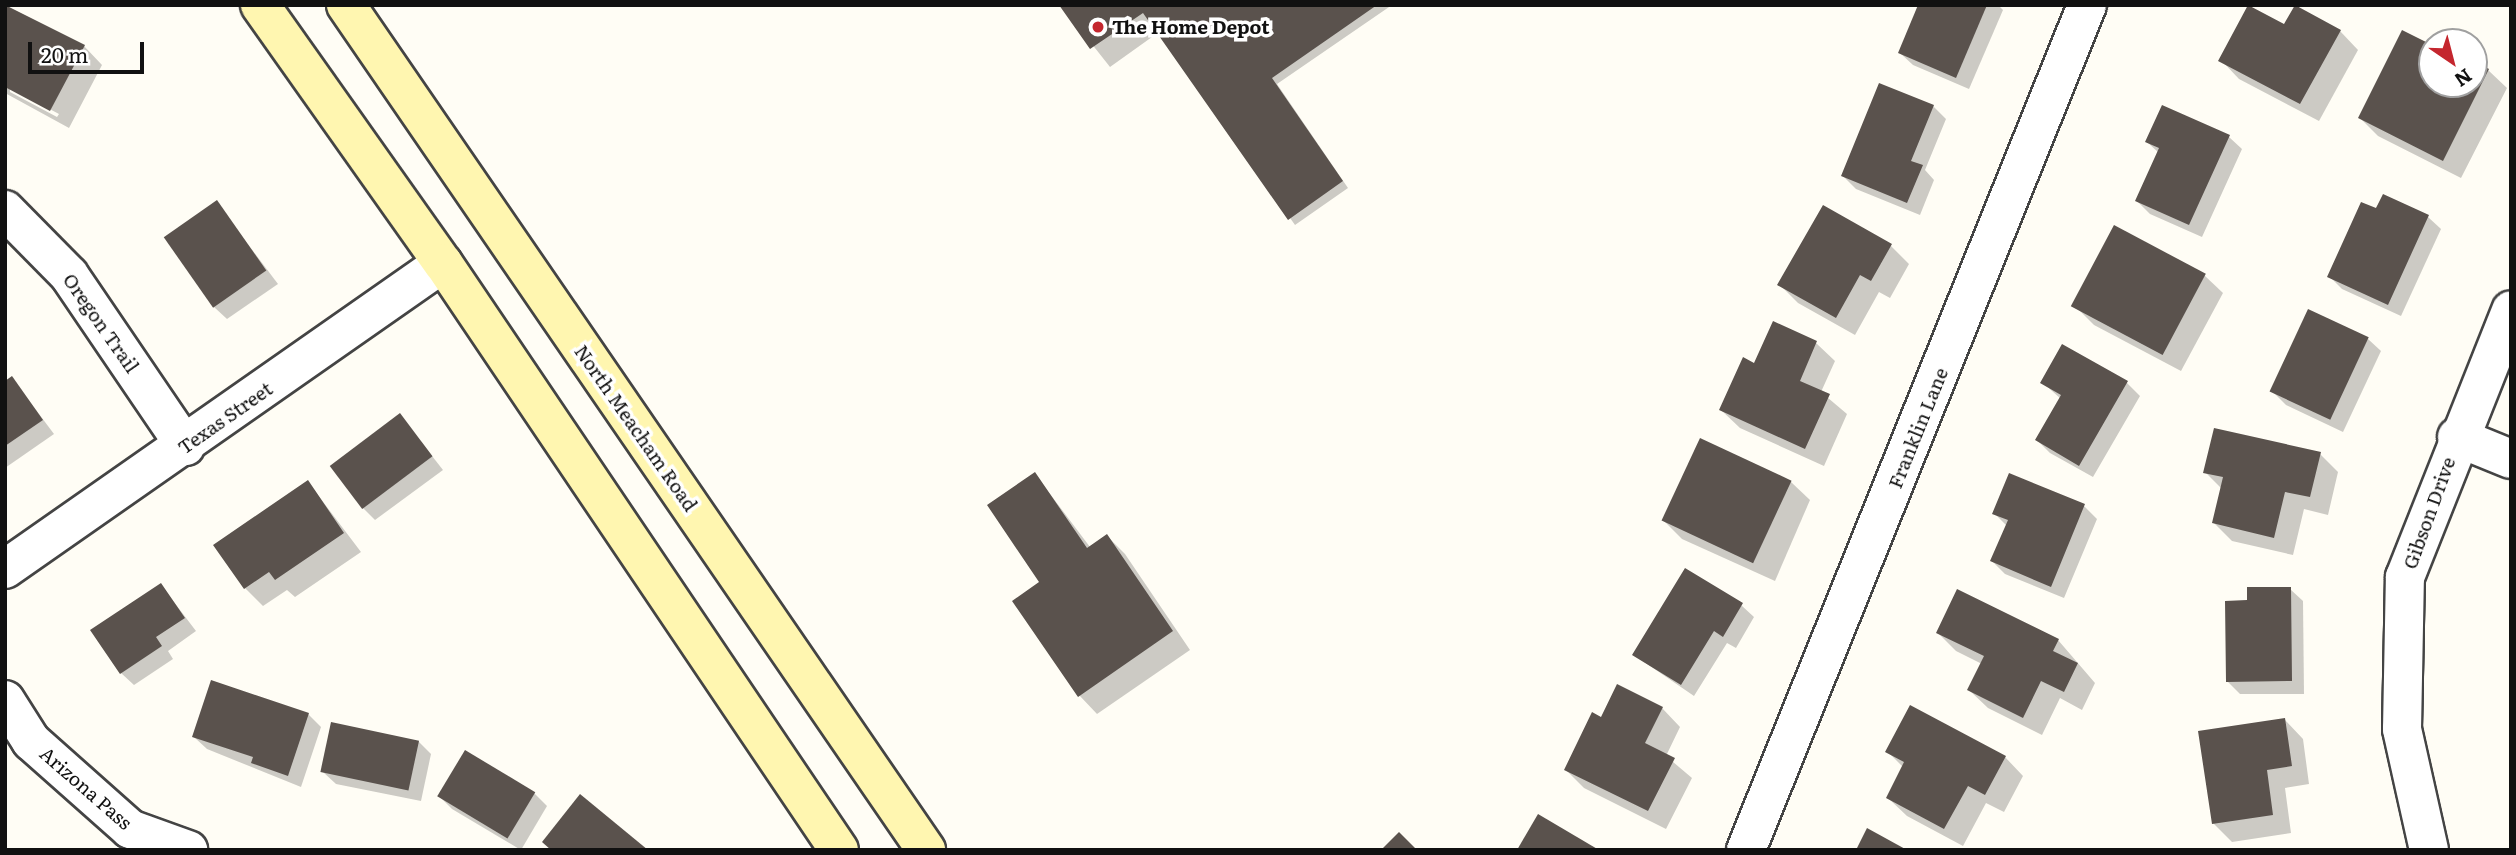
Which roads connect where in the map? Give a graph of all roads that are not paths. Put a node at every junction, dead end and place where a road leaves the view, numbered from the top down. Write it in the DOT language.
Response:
graph roads {
  1 [pos="260,5"];
  2 [pos="346,5"];
  3 [pos="2087,5"];
  4 [pos="5,210"];
  5 [pos="443,264"];
  6 [pos="2511,310"];
  7 [pos="2457,437"];
  8 [pos="185,446"];
  9 [pos="2511,459"];
  10 [pos="5,569"];
  11 [pos="5,700"];
  12 [pos="188,850"];
  13 [pos="839,850"];
  14 [pos="926,850"];
  15 [pos="1746,850"];
  16 [pos="2429,850"];
  1 -- 5 [label="main road"];
  2 -- 14 [label="main road, North Meacham Road"];
  3 -- 15 [label="street, Franklin Lane"];
  4 -- 8 [label="street, Oregon Trail"];
  5 -- 8 [label="street, Texas Street"];
  5 -- 13 [label="main road"];
  6 -- 7 [label="street, Gibson Drive"];
  7 -- 9 [label="street"];
  7 -- 16 [label="street, Gibson Drive"];
  8 -- 10 [label="street, Texas Street"];
  11 -- 12 [label="street, Arizona Pass"];
}
